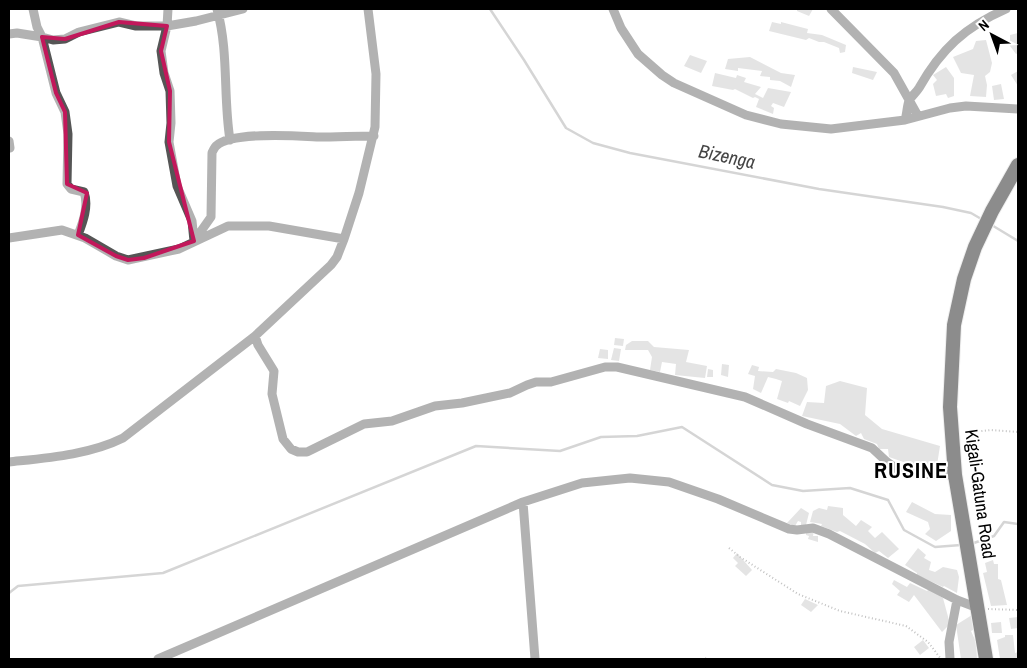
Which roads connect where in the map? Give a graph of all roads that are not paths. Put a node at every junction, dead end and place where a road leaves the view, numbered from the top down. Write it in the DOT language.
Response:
graph roads {
  1 [pos="33,9"];
  2 [pos="168,9"];
  3 [pos="243,9"];
  4 [pos="368,9"];
  5 [pos="613,9"];
  6 [pos="831,9"];
  7 [pos="1006,9"];
  8 [pos="218,12"];
  9 [pos="167,26"];
  10 [pos="9,34"];
  11 [pos="42,37"];
  12 [pos="909,101"];
  13 [pos="1018,109"];
  14 [pos="918,116"];
  15 [pos="905,120"];
  16 [pos="374,136"];
  17 [pos="230,140"];
  18 [pos="1018,165"];
  19 [pos="78,235"];
  20 [pos="9,238"];
  21 [pos="344,239"];
  22 [pos="194,241"];
  23 [pos="255,336"];
  24 [pos="9,462"];
  25 [pos="955,475"];
  26 [pos="523,502"];
  27 [pos="957,600"];
  28 [pos="978,608"];
  29 [pos="158,659"];
  30 [pos="535,659"];
  31 [pos="950,659"];
  32 [pos="986,659"];
  1 -- 11 [label="street"];
  2 -- 9 [label="street"];
  3 -- 8 [label="street"];
  4 -- 16 [label="street"];
  5 -- 15 [label="street"];
  6 -- 12 [label="street"];
  7 -- 12 [label="street"];
  8 -- 9 [label="street"];
  8 -- 17 [label="street"];
  9 -- 11 [label="street"];
  9 -- 22 [label="street"];
  10 -- 11 [label="street"];
  11 -- 19 [label="street"];
  12 -- 14 [label="street"];
  12 -- 15 [label="street"];
  13 -- 14 [label="street"];
  14 -- 15 [label="street"];
  16 -- 17 [label="street"];
  16 -- 21 [label="street"];
  17 -- 22 [label="street"];
  18 -- 25 [label="highway, Kigali-Gatuna Road"];
  19 -- 20 [label="street"];
  19 -- 22 [label="street"];
  21 -- 22 [label="street"];
  21 -- 23 [label="street"];
  23 -- 24 [label="street"];
  23 -- 25 [label="street"];
  25 -- 28 [label="highway, Kigali-Gatuna Road"];
  26 -- 27 [label="street"];
  26 -- 29 [label="street"];
  26 -- 30 [label="street"];
  27 -- 28 [label="street"];
  27 -- 31 [label="street"];
  28 -- 32 [label="highway, Kigali-Gatuna Road"];
}
